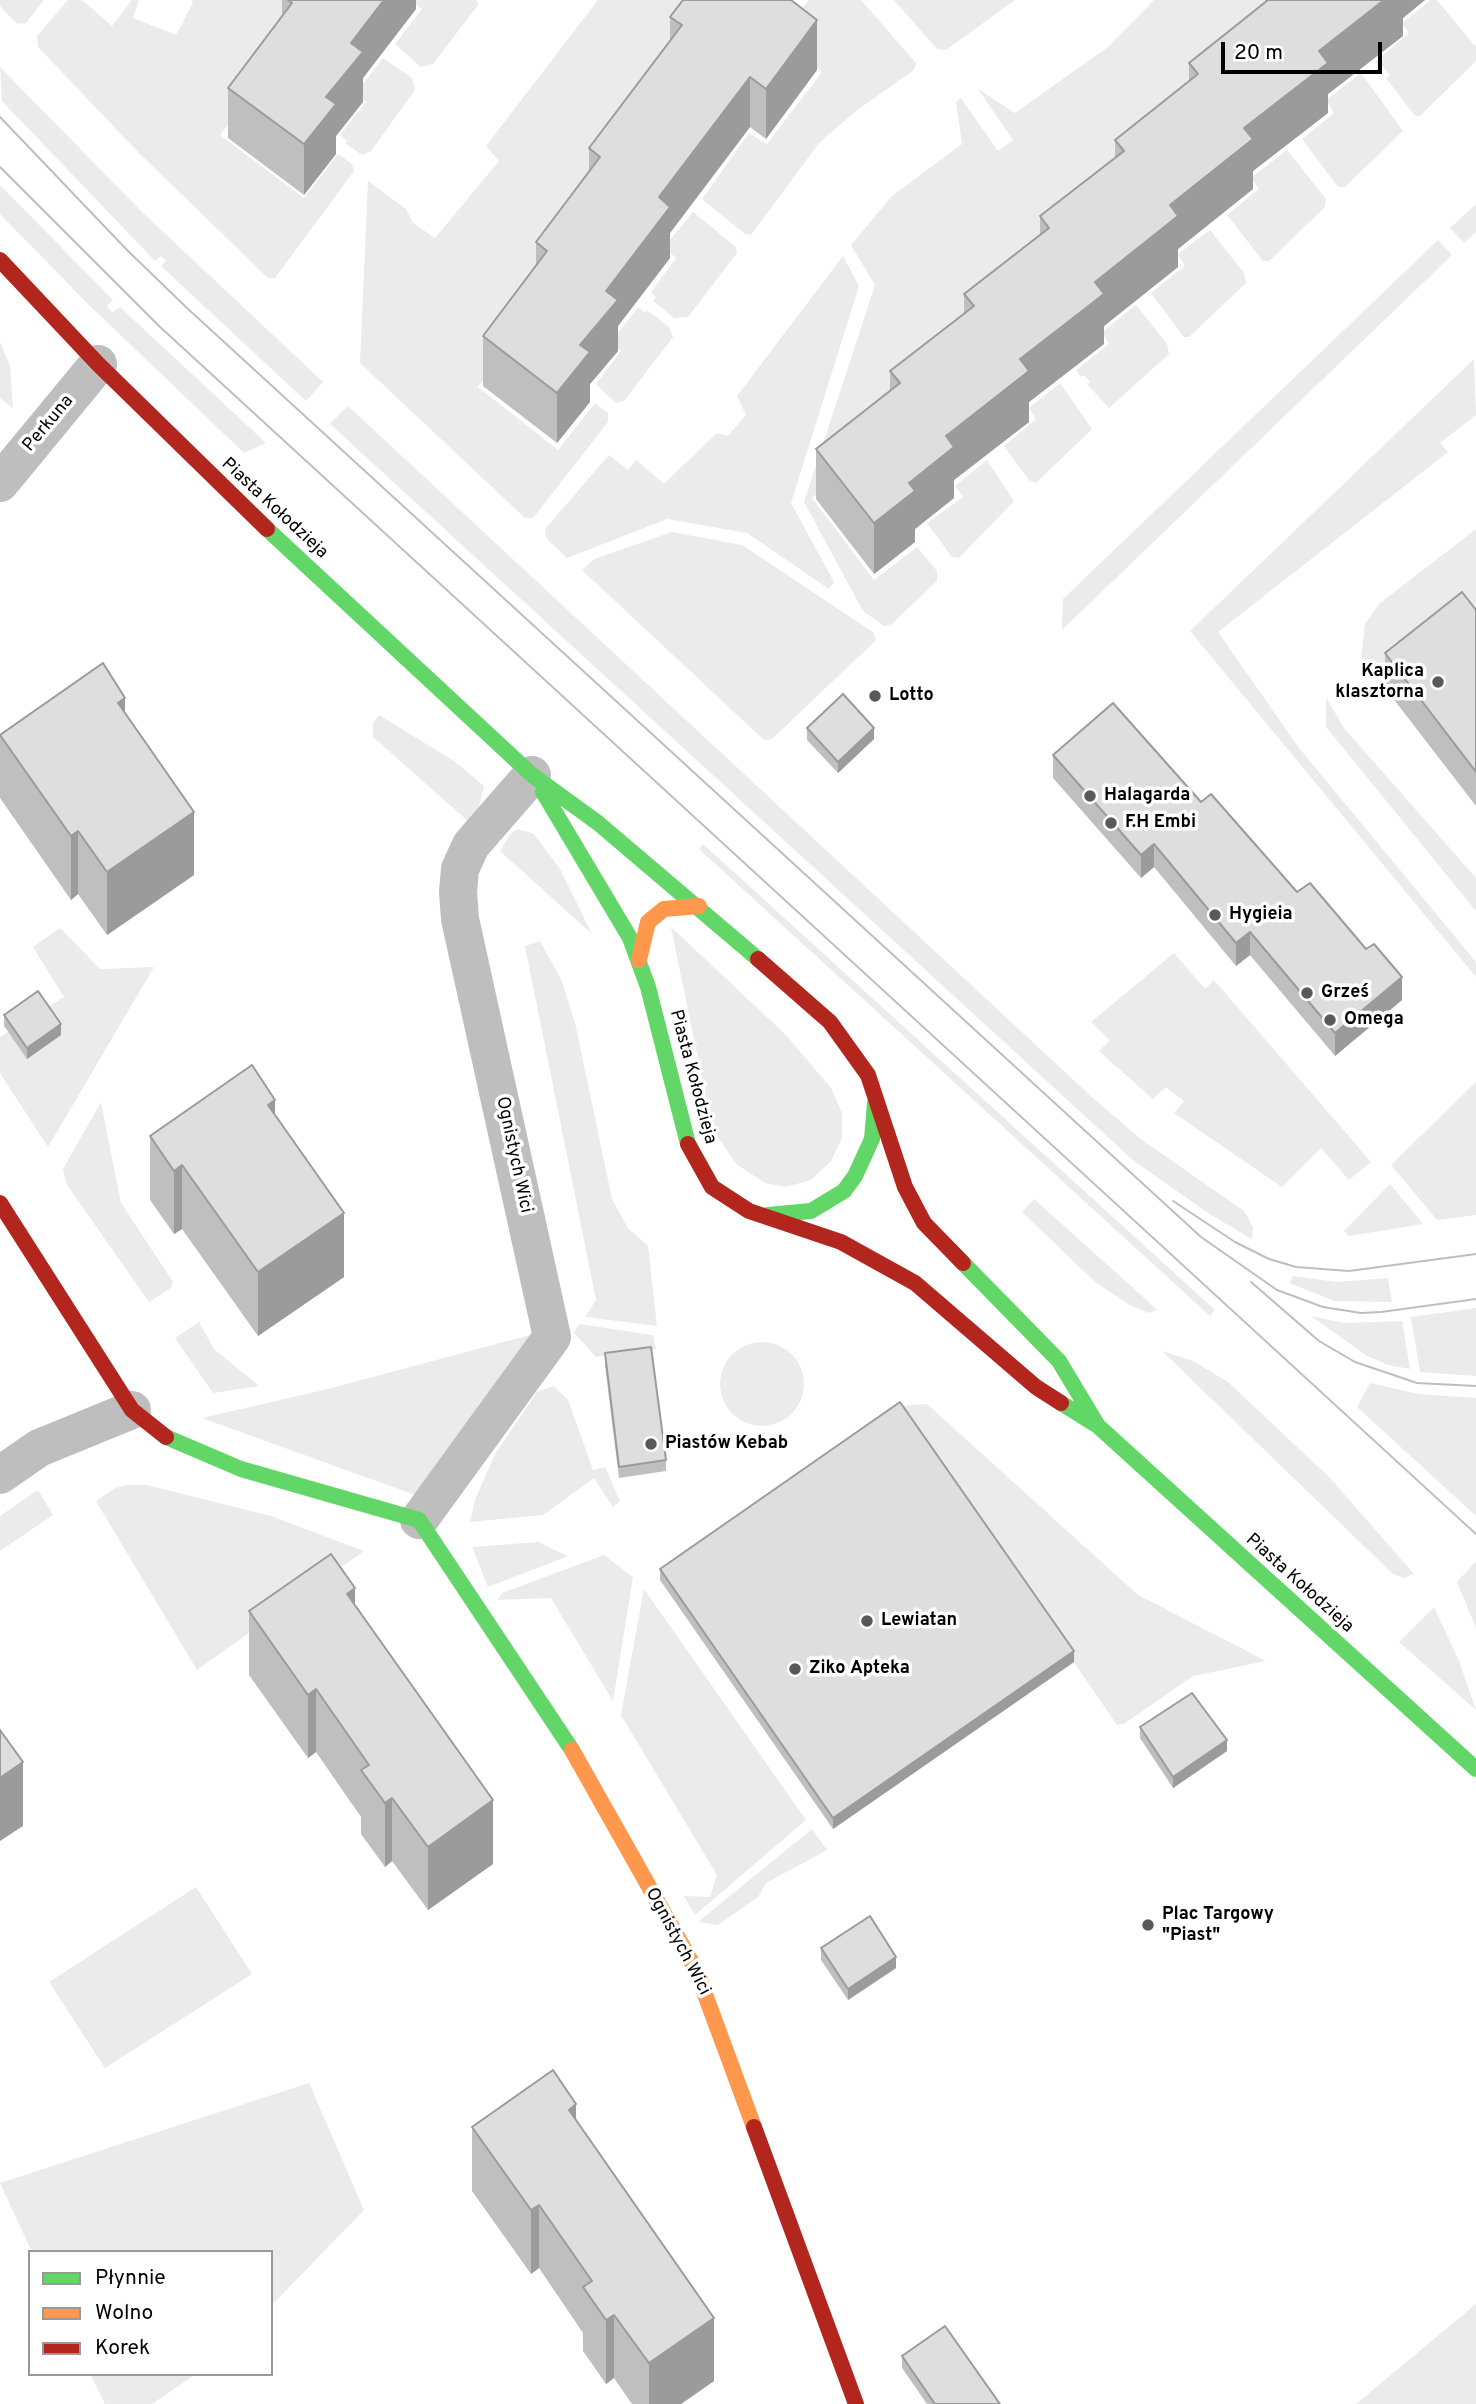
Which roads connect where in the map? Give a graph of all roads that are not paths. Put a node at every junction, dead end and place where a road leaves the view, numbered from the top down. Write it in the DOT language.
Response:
graph roads {
  1 [pos="0,260"];
  2 [pos="98,364"];
  3 [pos="0,484"];
  4 [pos="532,775"];
  5 [pos="699,905"];
  6 [pos="639,960"];
  7 [pos="875,1091"];
  8 [pos="0,1203"];
  9 [pos="760,1214"];
  10 [pos="145,1422"];
  11 [pos="1098,1426"];
  12 [pos="0,1475"];
  13 [pos="419,1520"];
  14 [pos="1476,1769"];
  15 [pos="856,2404"];
  1 -- 2 [label="street, Piasta Kołodzieja"];
  2 -- 3 [label="street, Perkuna"];
  2 -- 4 [label="street, Piasta Kołodzieja"];
  4 -- 5 [label="street, Piasta Kołodzieja"];
  4 -- 6 [label="street, Piasta Kołodzieja"];
  4 -- 13 [label="street, Ognistych Wici"];
  5 -- 6 [label="street, Piasta Kołodzieja"];
  5 -- 7 [label="street, Piasta Kołodzieja"];
  6 -- 9 [label="street, Piasta Kołodzieja"];
  7 -- 9 [label="street, Piasta Kołodzieja"];
  7 -- 11 [label="street, Piasta Kołodzieja"];
  8 -- 10 [label="street"];
  9 -- 11 [label="street, Piasta Kołodzieja"];
  10 -- 12 [label="street"];
  10 -- 13 [label="street"];
  11 -- 14 [label="street, Piasta Kołodzieja"];
  13 -- 15 [label="street, Ognistych Wici"];
}
